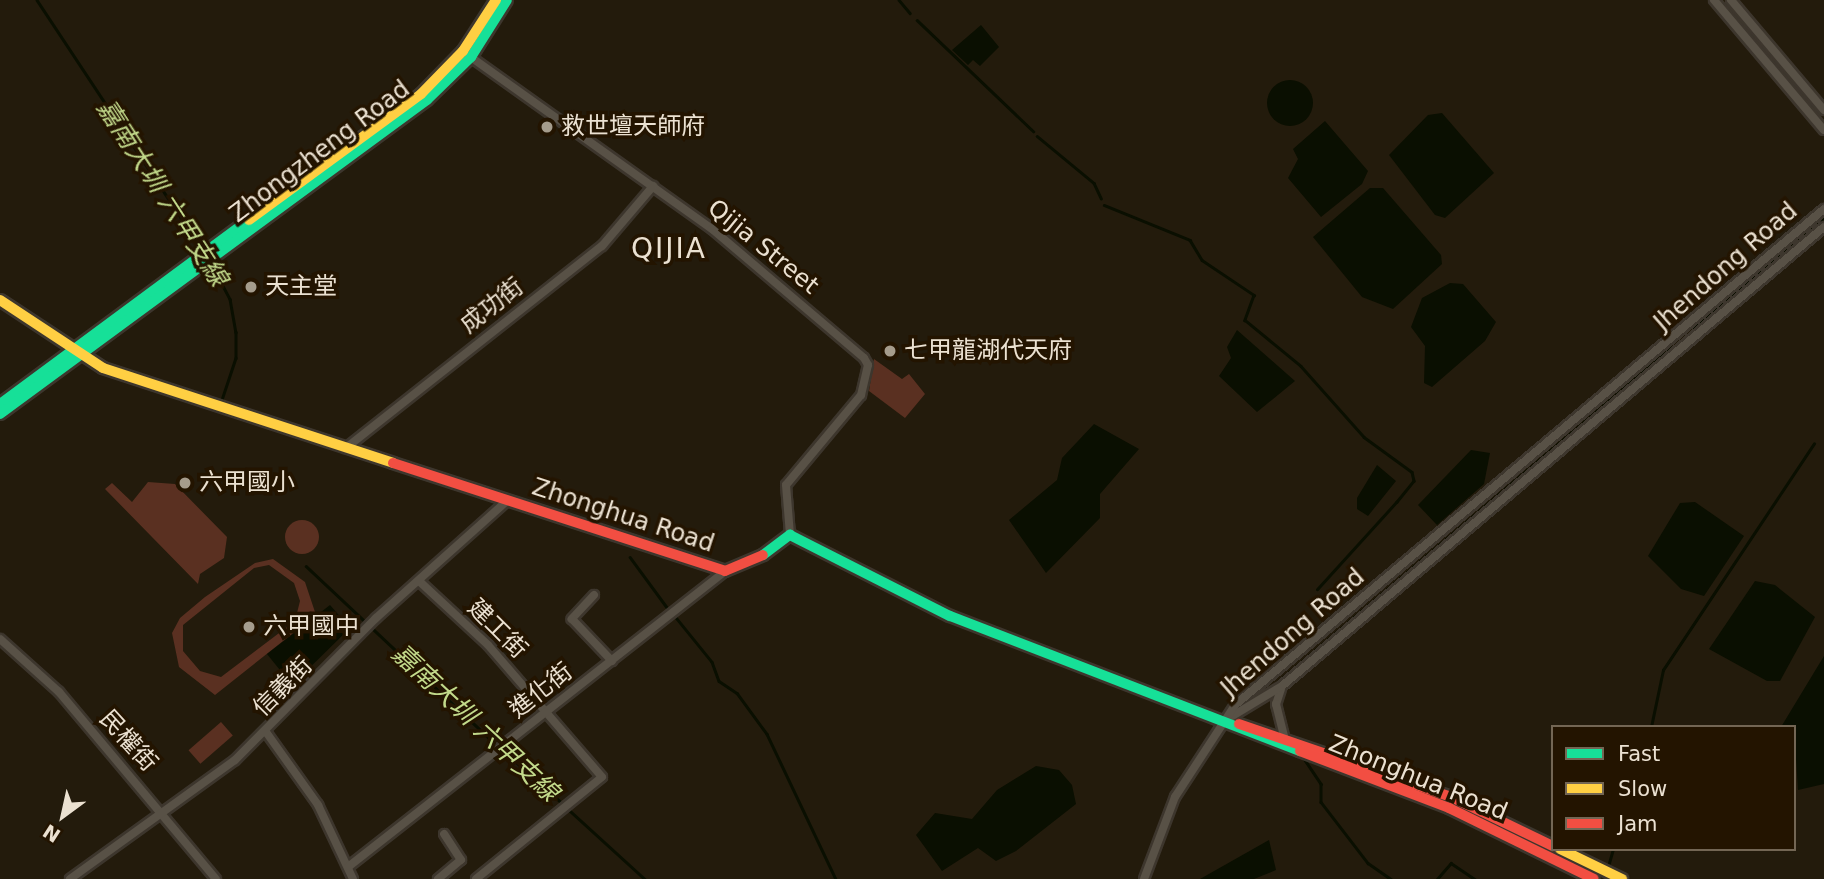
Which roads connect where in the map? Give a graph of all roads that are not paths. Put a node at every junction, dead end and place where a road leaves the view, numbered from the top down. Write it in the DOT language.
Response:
graph roads {
  1 [pos="496,0"];
  2 [pos="507,0"];
  3 [pos="1714,0"];
  4 [pos="1731,0"];
  5 [pos="467,54"];
  6 [pos="1824,110"];
  7 [pos="1824,130"];
  8 [pos="653,186"];
  9 [pos="1824,209"];
  10 [pos="1824,226"];
  11 [pos="0,300"];
  12 [pos="81,352"];
  13 [pos="0,404"];
  14 [pos="0,414"];
  15 [pos="346,448"];
  16 [pos="507,501"];
  17 [pos="790,535"];
  18 [pos="725,571"];
  19 [pos="419,581"];
  20 [pos="594,595"];
  21 [pos="0,639"];
  22 [pos="612,661"];
  23 [pos="1282,686"];
  24 [pos="548,710"];
  25 [pos="1224,722"];
  26 [pos="266,732"];
  27 [pos="1284,736"];
  28 [pos="162,811"];
  29 [pos="444,834"];
  30 [pos="1551,845"];
  31 [pos="1564,851"];
  32 [pos="348,867"];
  33 [pos="70,879"];
  34 [pos="216,879"];
  35 [pos="353,879"];
  36 [pos="438,879"];
  37 [pos="476,879"];
  38 [pos="1144,879"];
  39 [pos="1594,879"];
  40 [pos="1622,879"];
  1 -- 5 [label="street, Zhongzheng Road"];
  2 -- 5 [label="street, Zhongzheng Road"];
  3 -- 7 [label="street"];
  4 -- 6 [label="street"];
  5 -- 8 [label="street, Qijia Street"];
  5 -- 12 [label="street, Zhongzheng Road"];
  8 -- 15 [label="street, 成功街"];
  8 -- 17 [label="street, Qijia Street"];
  9 -- 25 [label="street, Jhendong Road"];
  10 -- 23 [label="street, Jhendong Road"];
  11 -- 12 [label="street, Zhonghua Road"];
  12 -- 13 [label="street, Zhongzheng Road"];
  12 -- 14 [label="street, Zhongzheng Road"];
  12 -- 15 [label="street, Zhonghua Road"];
  15 -- 16 [label="street, Zhonghua Road"];
  16 -- 18 [label="street, Zhonghua Road"];
  16 -- 19 [label="street, 信義街"];
  17 -- 18 [label="street, Zhonghua Road"];
  17 -- 25 [label="street, Zhonghua Road"];
  18 -- 22 [label="street, 進化街"];
  19 -- 24 [label="street, 建工街"];
  19 -- 26 [label="street, 信義街"];
  20 -- 22 [label="street"];
  21 -- 28 [label="street, 民權街"];
  22 -- 24 [label="street, 進化街"];
  23 -- 25 [label="street, Jhendong Road"];
  23 -- 27 [label="street"];
  24 -- 32 [label="street, 進化街"];
  24 -- 37 [label="street, 建工街"];
  25 -- 27 [label="street, Zhonghua Road"];
  25 -- 38 [label="street"];
  25 -- 39 [label="street, Zhonghua Road"];
  26 -- 28 [label="street, 信義街"];
  26 -- 32 [label="street"];
  27 -- 30 [label="street, Zhonghua Road"];
  28 -- 33 [label="street, 信義街"];
  28 -- 34 [label="street, 民權街"];
  29 -- 36 [label="street"];
  31 -- 40 [label="street"];
  32 -- 35 [label="street"];
}
